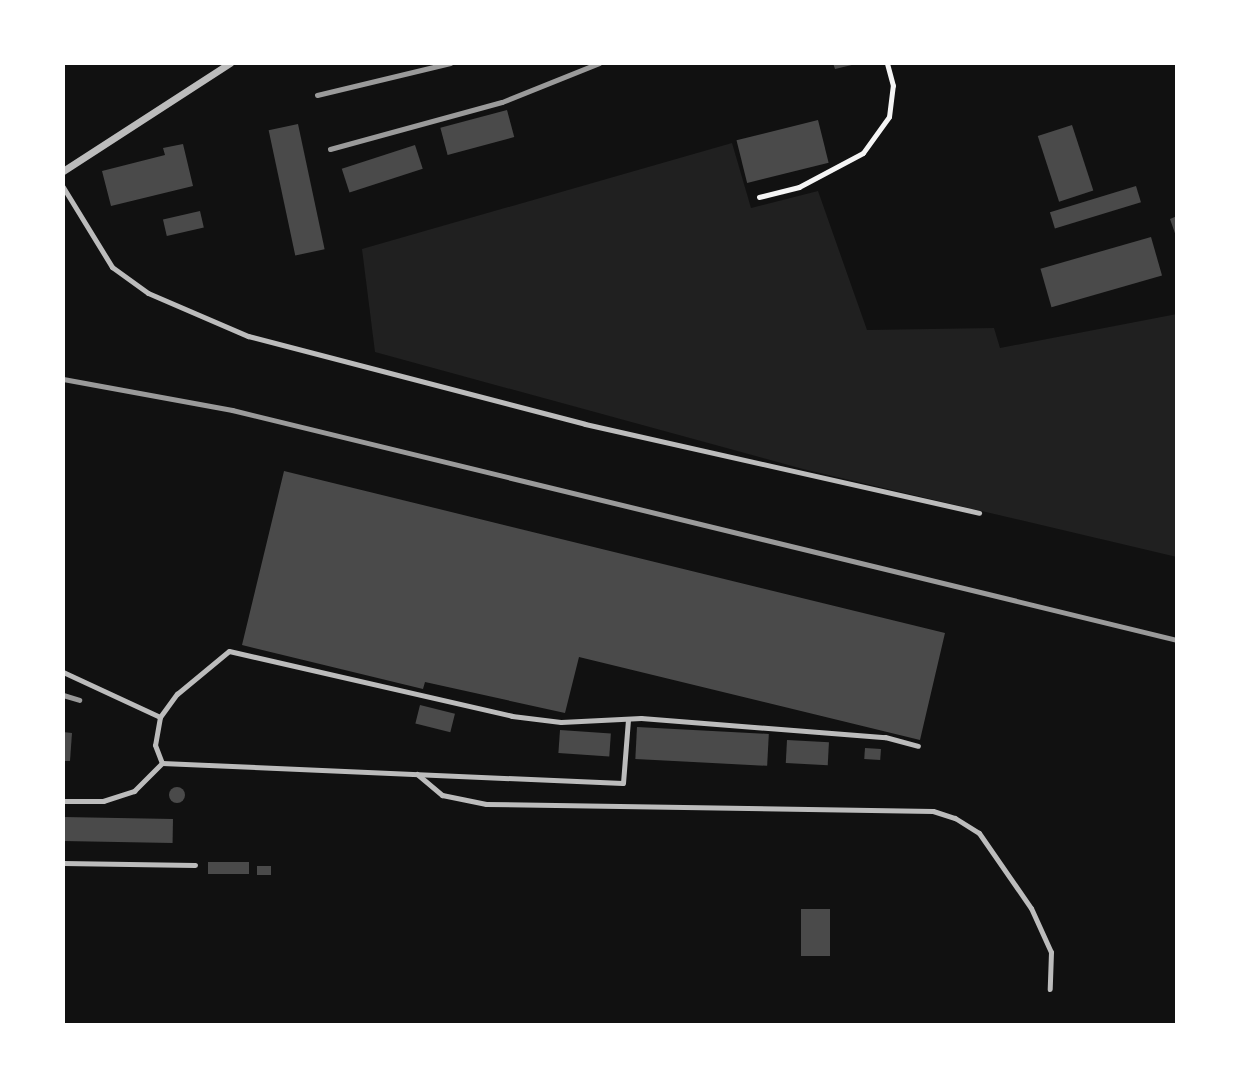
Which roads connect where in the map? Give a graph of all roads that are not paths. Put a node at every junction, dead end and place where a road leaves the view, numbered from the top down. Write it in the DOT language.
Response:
graph roads {
  1 [pos="230,63"];
  2 [pos="63,172"];
  3 [pos="63,187"];
  4 [pos="979,513"];
  5 [pos="63,672"];
  6 [pos="160,718"];
  7 [pos="628,719"];
  8 [pos="918,746"];
  9 [pos="162,763"];
  10 [pos="417,774"];
  11 [pos="63,801"];
  12 [pos="63,863"];
  13 [pos="195,865"];
  14 [pos="1050,989"];
  1 -- 2 [label="street"];
  3 -- 4 [label="lane"];
  5 -- 6 [label="lane"];
  6 -- 7 [label="lane"];
  6 -- 9 [label="lane"];
  7 -- 8 [label="lane"];
  7 -- 10 [label="lane"];
  9 -- 10 [label="lane"];
  9 -- 11 [label="lane"];
  10 -- 14 [label="lane"];
  12 -- 13 [label="lane"];
}
